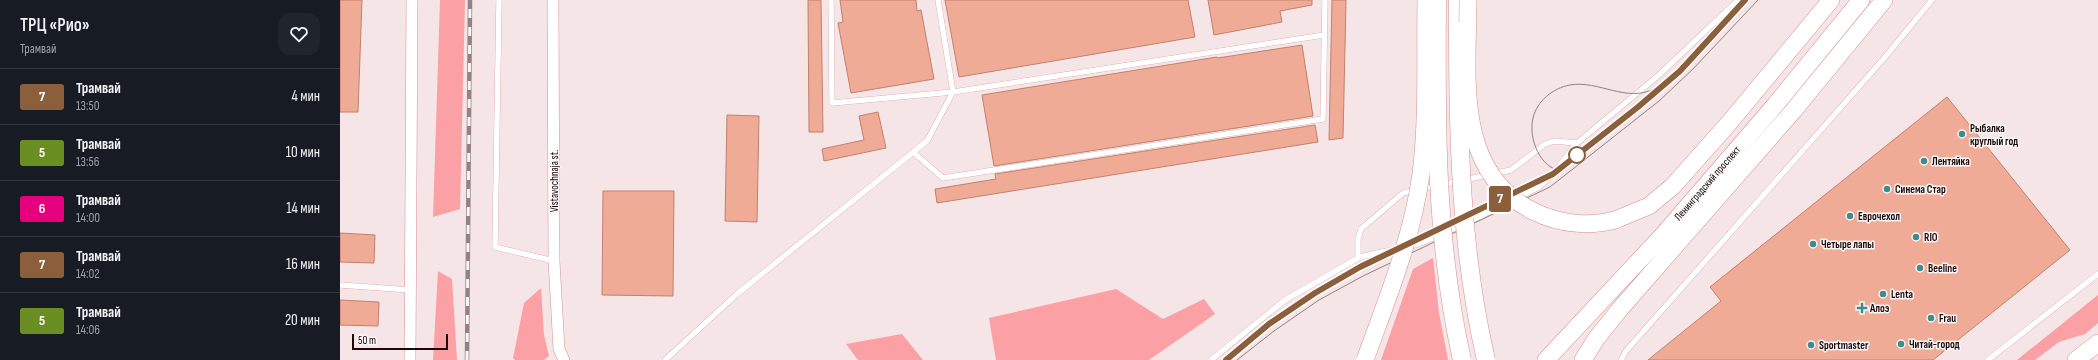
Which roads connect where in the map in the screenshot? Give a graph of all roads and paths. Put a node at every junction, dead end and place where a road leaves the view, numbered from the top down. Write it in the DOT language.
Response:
graph roads {
  1 [pos="412,0"];
  2 [pos="500,0"];
  3 [pos="553,0"];
  4 [pos="831,0"];
  5 [pos="938,0"];
  6 [pos="1325,0"];
  7 [pos="1426,0"];
  8 [pos="1437,0"];
  9 [pos="1458,0"];
  10 [pos="1468,0"];
  11 [pos="1738,0"];
  12 [pos="1831,0"];
  13 [pos="1860,0"];
  14 [pos="1884,0"];
  15 [pos="1932,0"];
  16 [pos="1324,35"];
  17 [pos="953,92"];
  18 [pos="1577,143"];
  19 [pos="913,152"];
  20 [pos="1358,258"];
  21 [pos="554,261"];
  22 [pos="2098,274"];
  23 [pos="340,284"];
  24 [pos="410,290"];
  25 [pos="2098,343"];
  26 [pos="410,360"];
  27 [pos="564,360"];
  28 [pos="665,360"];
  29 [pos="1211,360"];
  30 [pos="1364,360"];
  31 [pos="1462,360"];
  32 [pos="1486,360"];
  33 [pos="1546,360"];
  34 [pos="1583,360"];
  35 [pos="1621,360"];
  36 [pos="1988,360"];
  37 [pos="2076,360"];
  1 -- 24 [label="street"];
  2 -- 21 [label="lane"];
  3 -- 21 [label="street, Vistavochnaja st."];
  4 -- 17 [label="lane"];
  5 -- 17 [label="lane"];
  6 -- 16 [label="lane"];
  7 -- 30 [label="main road, bridge"];
  8 -- 31 [label="highway, bridge"];
  9 -- 32 [label="highway, bridge"];
  10 -- 12 [label="main road, bridge"];
  11 -- 18 [label="lane"];
  13 -- 33 [label="main road, Ленинградский проспект"];
  14 -- 34 [label="main road, Ленинградский проспект"];
  15 -- 35 [label="lane"];
  16 -- 17 [label="lane"];
  16 -- 19 [label="lane"];
  17 -- 19 [label="lane"];
  18 -- 20 [label="lane"];
  18 -- 20 [label="lane"];
  19 -- 28 [label="lane"];
  20 -- 29 [label="lane"];
  21 -- 27 [label="street, Vistavochnaja st."];
  22 -- 36 [label="lane"];
  23 -- 24 [label="lane"];
  24 -- 26 [label="street"];
  25 -- 37 [label="main road"];
}
